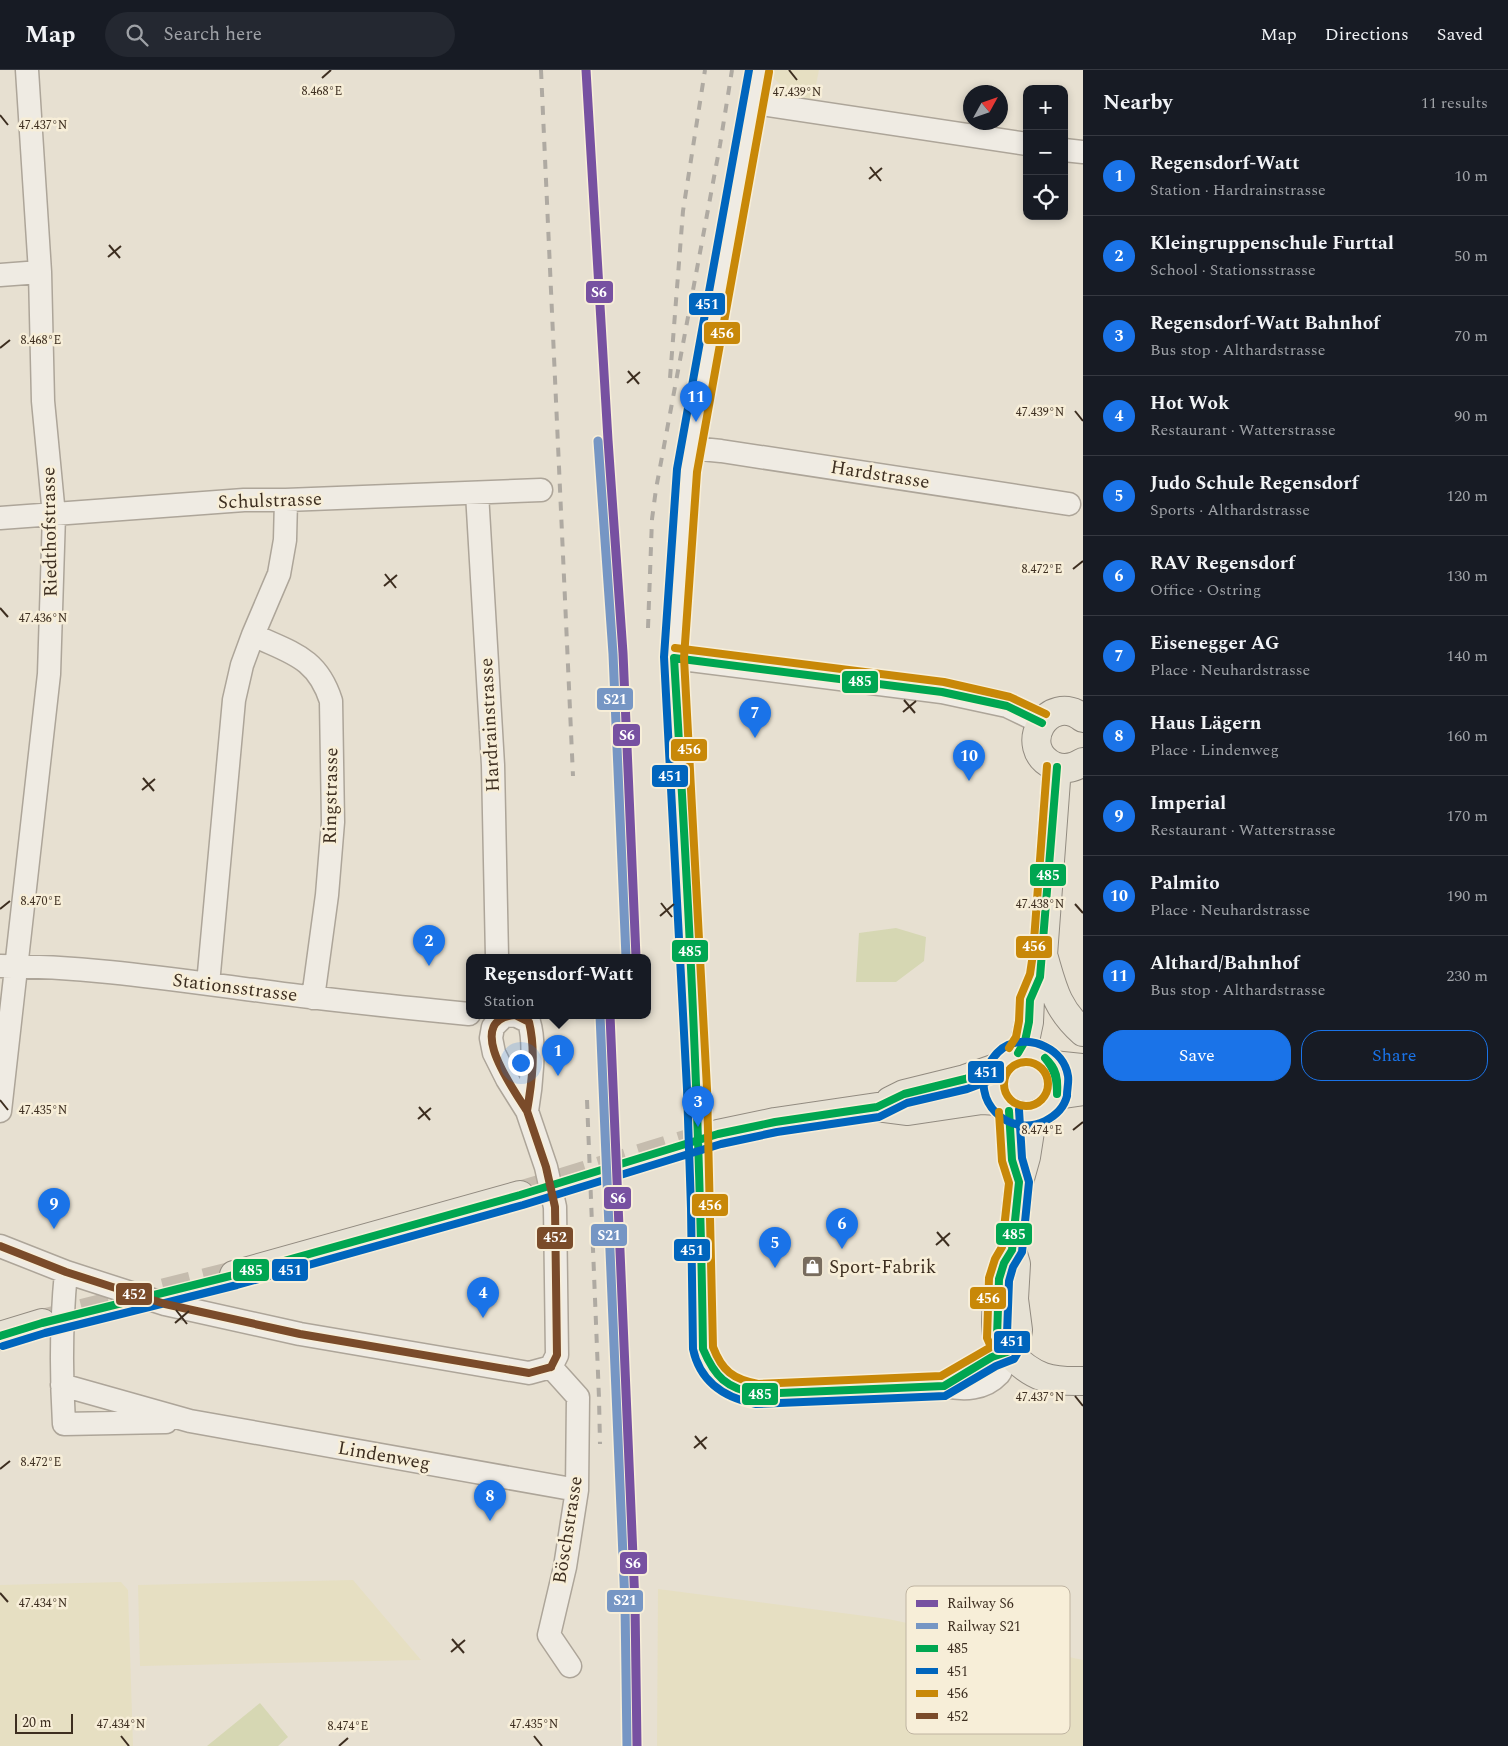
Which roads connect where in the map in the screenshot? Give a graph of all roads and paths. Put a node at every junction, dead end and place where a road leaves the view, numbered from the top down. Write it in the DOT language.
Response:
graph roads {
  1 [pos="27,70"];
  2 [pos="759,70"];
  3 [pos="754,103"];
  4 [pos="1023,143"];
  5 [pos="1068,150"];
  6 [pos="1083,152"];
  7 [pos="40,272"];
  8 [pos="0,275"];
  9 [pos="692,448"];
  10 [pos="541,490"];
  11 [pos="477,493"];
  12 [pos="286,500"];
  13 [pos="1069,504"];
  14 [pos="54,516"];
  15 [pos="0,518"];
  16 [pos="253,635"];
  17 [pos="674,658"];
  18 [pos="1083,718"];
  19 [pos="1042,722"];
  20 [pos="1083,762"];
  21 [pos="1057,767"];
  22 [pos="497,954"];
  23 [pos="1041,966"];
  24 [pos="9,967"];
  25 [pos="208,984"];
  26 [pos="313,998"];
  27 [pos="466,1014"];
  28 [pos="491,1019"];
  29 [pos="523,1019"];
  30 [pos="1083,1032"];
  31 [pos="1009,1060"];
  32 [pos="1049,1062"];
  33 [pos="1083,1068"];
  34 [pos="1083,1091"];
  35 [pos="1057,1095"];
  36 [pos="1004,1106"];
  37 [pos="877,1107"];
  38 [pos="527,1111"];
  39 [pos="0,1112"];
  40 [pos="1037,1115"];
  41 [pos="718,1134"];
  42 [pos="1019,1182"];
  43 [pos="520,1195"];
  44 [pos="0,1246"];
  45 [pos="66,1272"];
  46 [pos="234,1275"];
  47 [pos="42,1323"];
  48 [pos="0,1336"];
  49 [pos="1007,1352"];
  50 [pos="551,1366"];
  51 [pos="1083,1381"];
  52 [pos="62,1385"];
  53 [pos="190,1421"];
  54 [pos="578,1490"];
  55 [pos="570,1666"];
  1 -- 7 [label="street, Riedthofstrasse"];
  2 -- 3 [label="street"];
  3 -- 4 [label="street"];
  3 -- 9 [label="street"];
  5 -- 6 [label="street"];
  7 -- 8 [label="street"];
  7 -- 14 [label="street, Riedthofstrasse"];
  9 -- 13 [label="street, Hardstrasse"];
  9 -- 17 [label="street"];
  10 -- 11 [label="street, Schulstrasse"];
  11 -- 12 [label="street, Schulstrasse"];
  11 -- 22 [label="street, Hardrainstrasse"];
  12 -- 14 [label="street, Schulstrasse"];
  12 -- 16 [label="street"];
  14 -- 15 [label="street, Schulstrasse"];
  14 -- 24 [label="street, Riedthofstrasse"];
  16 -- 25 [label="street"];
  16 -- 26 [label="street, Ringstrasse"];
  17 -- 19 [label="street"];
  17 -- 49 [label="street"];
  18 -- 19 [label="main road"];
  19 -- 21 [label="main road"];
  20 -- 21 [label="main road"];
  21 -- 23 [label="main road"];
  23 -- 30 [label="main road"];
  23 -- 31 [label="main road"];
  23 -- 32 [label="main road"];
  24 -- 25 [label="street, Stationsstrasse"];
  24 -- 39 [label="street, Riedthofstrasse"];
  25 -- 26 [label="street, Stationsstrasse"];
  26 -- 27 [label="street, Stationsstrasse"];
  28 -- 38 [label="street"];
  29 -- 38 [label="street"];
  31 -- 32 [label="main road"];
  31 -- 36 [label="main road"];
  31 -- 37 [label="main road"];
  32 -- 33 [label="main road"];
  32 -- 35 [label="main road"];
  34 -- 35 [label="main road"];
  35 -- 40 [label="main road"];
  36 -- 37 [label="main road"];
  36 -- 40 [label="main road"];
  36 -- 42 [label="main road"];
  37 -- 41 [label="main road"];
  38 -- 50 [label="street"];
  40 -- 42 [label="main road"];
  42 -- 49 [label="main road"];
  43 -- 46 [label="main road"];
  44 -- 45 [label="street"];
  45 -- 50 [label="street"];
  45 -- 52 [label="street"];
  47 -- 48 [label="main road"];
  49 -- 51 [label="main road"];
  50 -- 54 [label="street, Böschstrasse"];
  52 -- 53 [label="street, Lindenweg"];
  52 -- 53 [label="street, Lindenweg"];
  53 -- 54 [label="street, Lindenweg"];
  54 -- 55 [label="street, Böschstrasse"];
}
